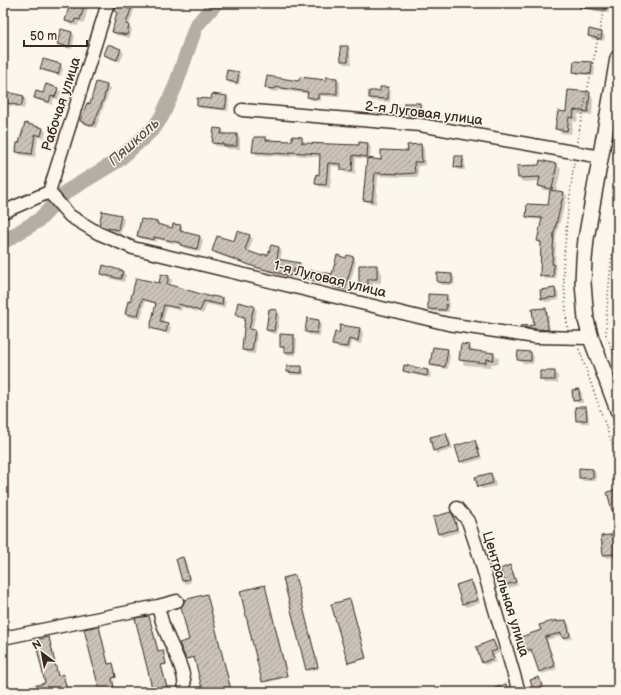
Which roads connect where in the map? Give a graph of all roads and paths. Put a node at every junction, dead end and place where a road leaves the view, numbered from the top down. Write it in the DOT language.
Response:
graph roads {
  1 [pos="108,3"];
  2 [pos="606,3"];
  3 [pos="618,58"];
  4 [pos="242,110"];
  5 [pos="575,152"];
  6 [pos="601,157"];
  7 [pos="49,192"];
  8 [pos="3,212"];
  9 [pos="618,219"];
  10 [pos="571,337"];
  11 [pos="591,338"];
  12 [pos="618,362"];
  13 [pos="618,410"];
  14 [pos="618,461"];
  15 [pos="457,508"];
  16 [pos="177,601"];
  17 [pos="158,606"];
  18 [pos="3,638"];
  19 [pos="184,692"];
  20 [pos="519,692"];
  1 -- 7 [label="street, Рабочая улица"];
  2 -- 5 [label="path"];
  3 -- 6 [label="main road"];
  4 -- 5 [label="street, 2-я Луговая улица"];
  5 -- 6 [label="street, 2-я Луговая улица"];
  5 -- 10 [label="path"];
  6 -- 11 [label="main road"];
  7 -- 8 [label="street"];
  7 -- 10 [label="street, 1-я Луговая улица"];
  9 -- 12 [label="path"];
  10 -- 11 [label="street, 1-я Луговая улица"];
  10 -- 14 [label="path"];
  11 -- 13 [label="main road"];
  15 -- 20 [label="street, Центральная улица"];
  16 -- 17 [label="street"];
  17 -- 18 [label="street"];
  17 -- 19 [label="street"];
}
